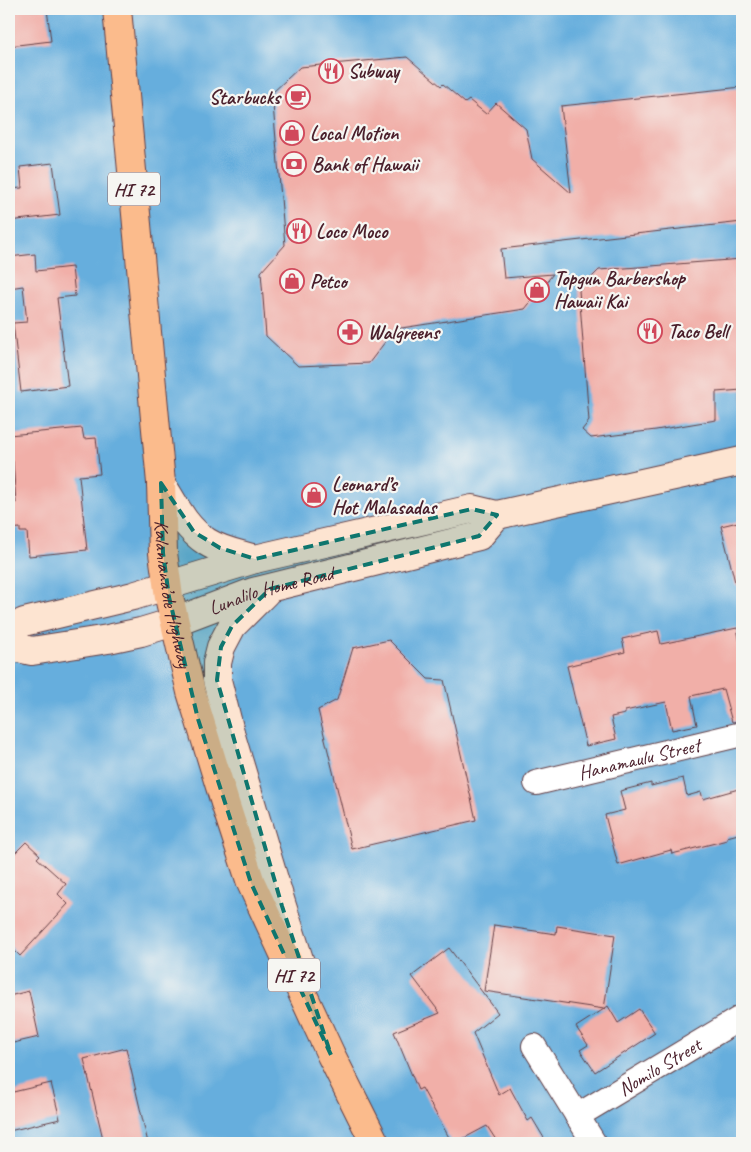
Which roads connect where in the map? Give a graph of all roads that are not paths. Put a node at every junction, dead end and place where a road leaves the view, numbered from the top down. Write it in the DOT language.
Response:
graph roads {
  1 [pos="117,9"];
  2 [pos="742,461"];
  3 [pos="161,483"];
  4 [pos="497,515"];
  5 [pos="255,559"];
  6 [pos="168,586"];
  7 [pos="270,589"];
  8 [pos="174,622"];
  9 [pos="9,631"];
  10 [pos="9,646"];
  11 [pos="742,734"];
  12 [pos="536,783"];
  13 [pos="742,1017"];
  14 [pos="534,1046"];
  15 [pos="331,1055"];
  16 [pos="577,1116"];
  17 [pos="375,1143"];
  18 [pos="594,1143"];
  1 -- 3 [label="main road, Kalaniana’ole Highway / HI 72"];
  2 -- 4 [label="main road, Lunalilo Home Road"];
  3 -- 5 [label="main road"];
  3 -- 6 [label="main road, Kalaniana’ole Highway / HI 72"];
  4 -- 5 [label="main road, Lunalilo Home Road"];
  4 -- 7 [label="main road, Lunalilo Home Road"];
  5 -- 6 [label="main road, Lunalilo Home Road"];
  6 -- 8 [label="main road, Kalaniana’ole Highway / HI 72"];
  6 -- 9 [label="main road, Lunalilo Home Road"];
  7 -- 8 [label="main road, Lunalilo Home Road"];
  7 -- 15 [label="main road"];
  8 -- 10 [label="main road, Lunalilo Home Road"];
  8 -- 15 [label="main road, Kalaniana’ole Highway / HI 72"];
  11 -- 12 [label="street, Hanamaulu Street"];
  13 -- 16 [label="street, Nomilo Street"];
  14 -- 16 [label="street"];
  15 -- 17 [label="main road, Kalaniana’ole Highway / HI 72"];
  16 -- 18 [label="street"];
}
